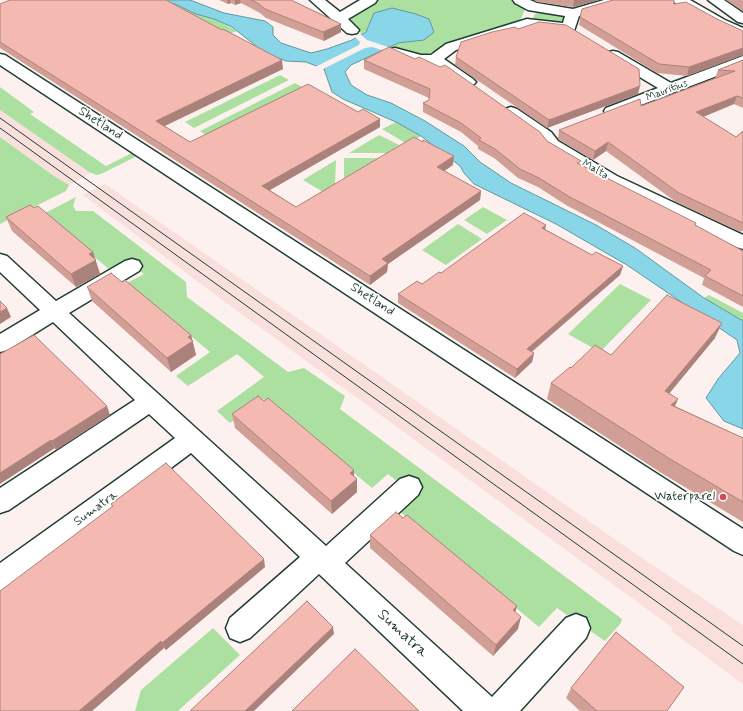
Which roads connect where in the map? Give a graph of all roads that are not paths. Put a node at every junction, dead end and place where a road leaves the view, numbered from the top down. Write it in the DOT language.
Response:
graph roads {
  1 [pos="317,0"];
  2 [pos="328,0"];
  3 [pos="520,0"];
  4 [pos="619,0"];
  5 [pos="680,0"];
  6 [pos="702,0"];
  7 [pos="716,1"];
  8 [pos="366,3"];
  9 [pos="533,7"];
  10 [pos="573,13"];
  11 [pos="339,19"];
  12 [pos="743,19"];
  13 [pos="527,23"];
  14 [pos="569,28"];
  15 [pos="352,30"];
  16 [pos="743,33"];
  17 [pos="582,36"];
  18 [pos="603,49"];
  19 [pos="395,52"];
  20 [pos="0,58"];
  21 [pos="434,59"];
  22 [pos="743,61"];
  23 [pos="670,90"];
  24 [pos="480,91"];
  25 [pos="500,104"];
  26 [pos="601,116"];
  27 [pos="743,244"];
  28 [pos="0,261"];
  29 [pos="132,266"];
  30 [pos="56,313"];
  31 [pos="0,344"];
  32 [pos="151,401"];
  33 [pos="192,439"];
  34 [pos="409,487"];
  35 [pos="0,502"];
  36 [pos="743,543"];
  37 [pos="323,560"];
  38 [pos="0,579"];
  39 [pos="240,628"];
  40 [pos="576,628"];
  41 [pos="485,711"];
  42 [pos="499,711"];
  1 -- 11 [label="street"];
  2 -- 8 [label="street"];
  3 -- 9 [label="street"];
  4 -- 10 [label="street"];
  5 -- 16 [label="street"];
  6 -- 7 [label="street"];
  7 -- 12 [label="street"];
  8 -- 11 [label="street"];
  9 -- 10 [label="street"];
  9 -- 13 [label="street"];
  10 -- 14 [label="street"];
  11 -- 15 [label="street"];
  13 -- 14 [label="street"];
  13 -- 21 [label="street"];
  14 -- 17 [label="street"];
  18 -- 23 [label="street"];
  19 -- 21 [label="street"];
  20 -- 36 [label="street, Shetland"];
  21 -- 24 [label="street"];
  22 -- 23 [label="street, Mauritius"];
  23 -- 26 [label="street, Mauritius"];
  25 -- 27 [label="street, Malta"];
  28 -- 30 [label="street, Sumatra"];
  29 -- 30 [label="street"];
  30 -- 31 [label="street"];
  30 -- 32 [label="street, Sumatra"];
  32 -- 33 [label="street, Sumatra"];
  32 -- 35 [label="street"];
  33 -- 37 [label="street, Sumatra"];
  33 -- 38 [label="street, Sumatra"];
  34 -- 37 [label="street"];
  37 -- 39 [label="street"];
  37 -- 41 [label="street, Sumatra"];
  40 -- 42 [label="street"];
}
